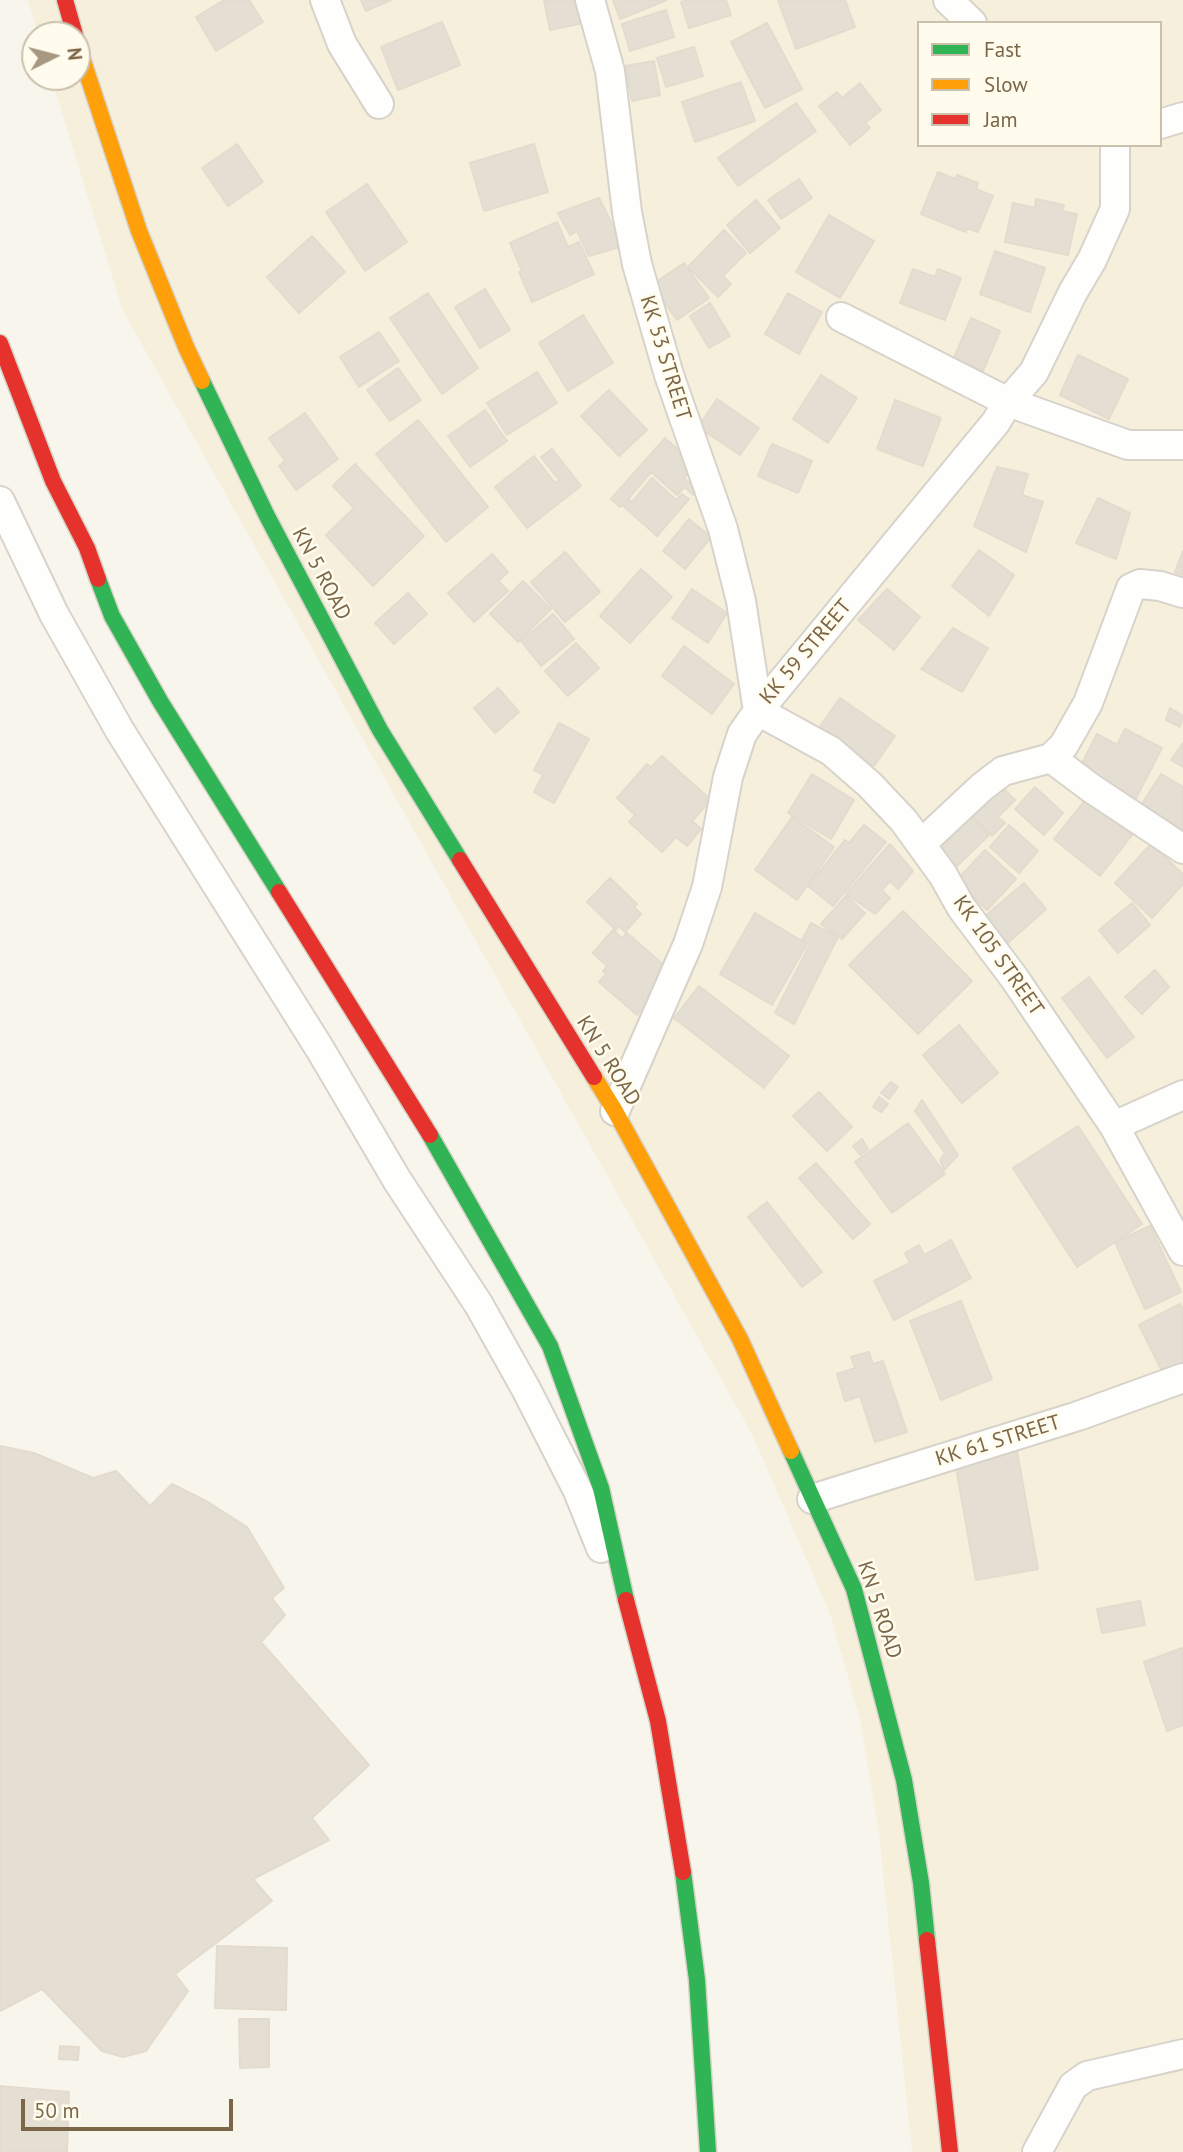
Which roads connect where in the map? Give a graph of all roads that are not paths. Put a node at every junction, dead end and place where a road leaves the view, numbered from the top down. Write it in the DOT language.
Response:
graph roads {
  1 [pos="65,0"];
  2 [pos="325,0"];
  3 [pos="590,0"];
  4 [pos="948,0"];
  5 [pos="71,21"];
  6 [pos="970,21"];
  7 [pos="91,85"];
  8 [pos="379,104"];
  9 [pos="1183,117"];
  10 [pos="1162,123"];
  11 [pos="1115,147"];
  12 [pos="841,317"];
  13 [pos="0,343"];
  14 [pos="1009,402"];
  15 [pos="1183,445"];
  16 [pos="0,501"];
  17 [pos="1183,593"];
  18 [pos="758,711"];
  19 [pos="1051,758"];
  20 [pos="920,844"];
  21 [pos="1183,849"];
  22 [pos="1183,1095"];
  23 [pos="615,1111"];
  24 [pos="1114,1126"];
  25 [pos="1183,1251"];
  26 [pos="1183,1378"];
  27 [pos="812,1499"];
  28 [pos="630,1616"];
  29 [pos="1183,2054"];
  30 [pos="708,2152"];
  31 [pos="950,2152"];
  32 [pos="1037,2152"];
  1 -- 5 [label="main road"];
  2 -- 8 [label="street"];
  3 -- 18 [label="street, KK 53 STREET"];
  4 -- 6 [label="street"];
  7 -- 23 [label="main road, KN 5 ROAD"];
  9 -- 10 [label="street"];
  11 -- 14 [label="street, KK 59 STREET"];
  12 -- 14 [label="street"];
  13 -- 28 [label="main road"];
  14 -- 15 [label="street"];
  14 -- 18 [label="street, KK 59 STREET"];
  16 -- 28 [label="street"];
  17 -- 19 [label="street"];
  18 -- 20 [label="street, KK 105 STREET"];
  18 -- 23 [label="street, KK 59 STREET"];
  19 -- 20 [label="street"];
  19 -- 21 [label="street"];
  20 -- 24 [label="street, KK 105 STREET"];
  22 -- 24 [label="street"];
  23 -- 27 [label="main road, KN 5 ROAD"];
  24 -- 25 [label="street, KK 105 STREET"];
  26 -- 27 [label="street, KK 61 STREET"];
  27 -- 31 [label="main road, KN 5 ROAD"];
  28 -- 30 [label="main road"];
  29 -- 32 [label="street"];
}
